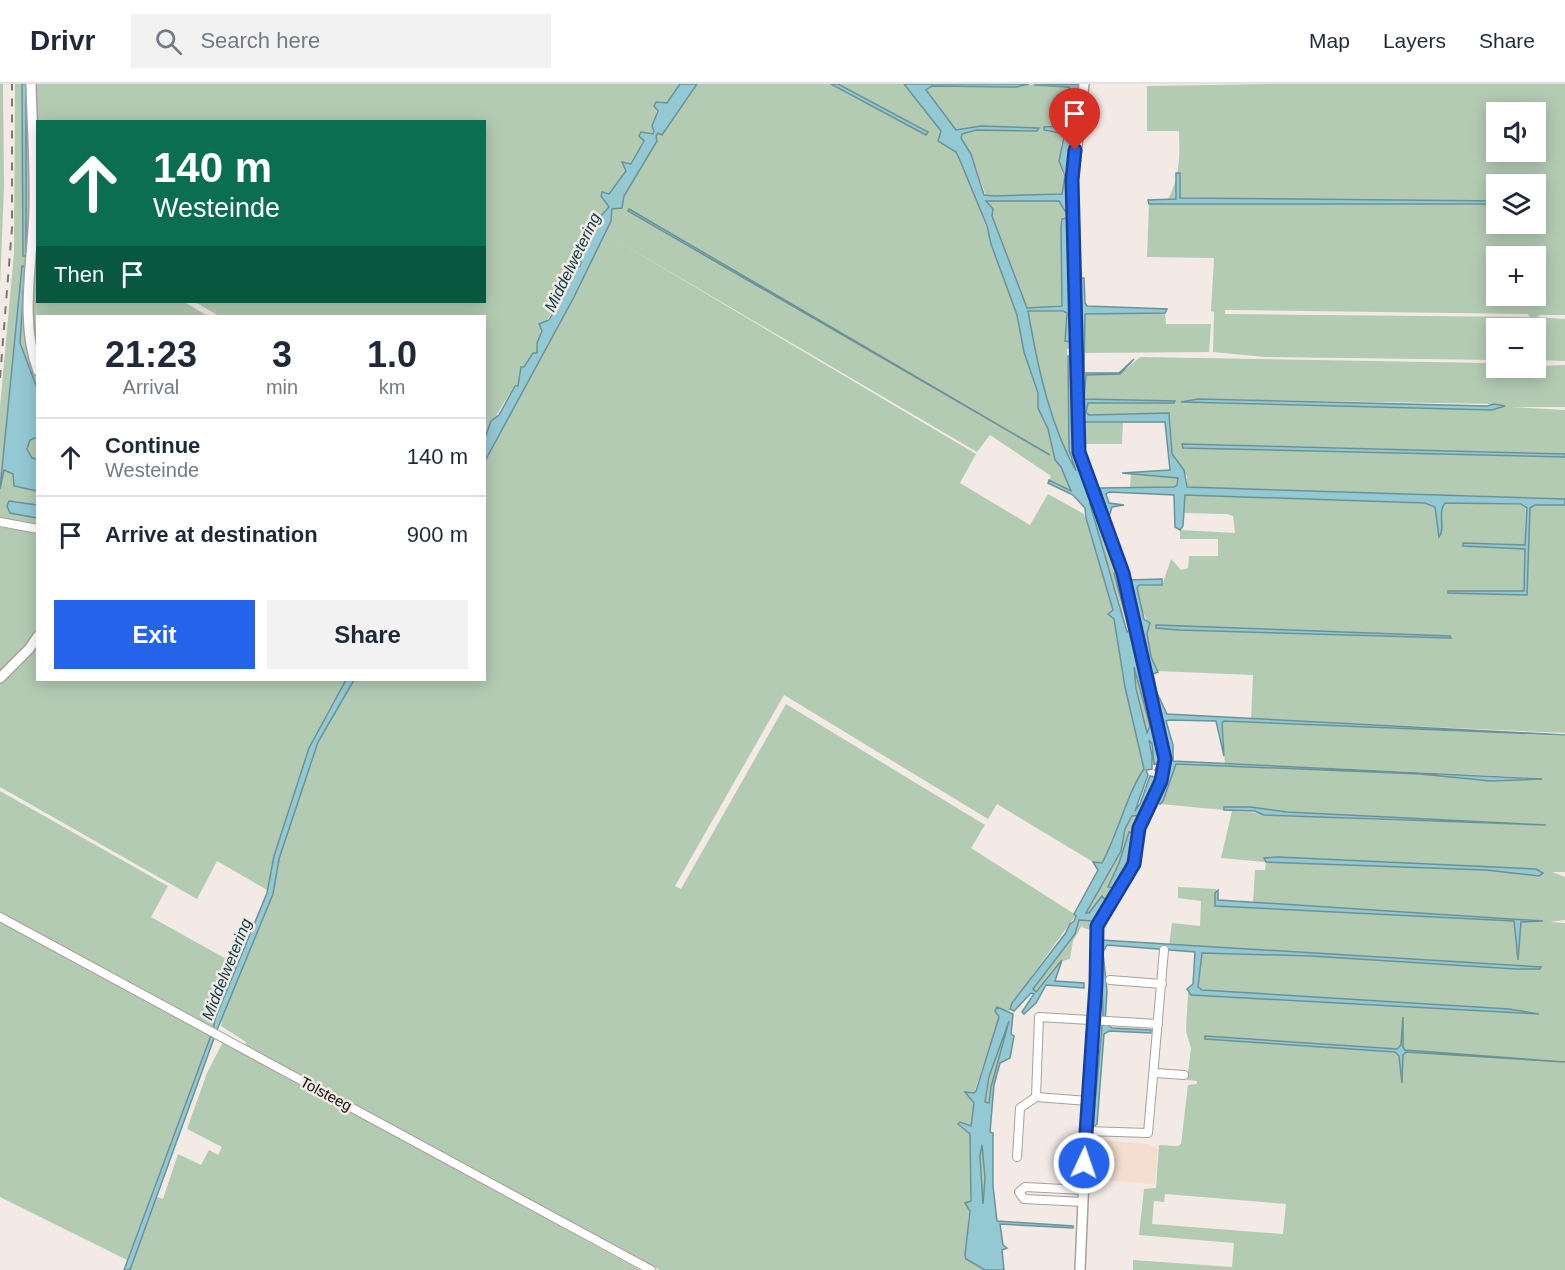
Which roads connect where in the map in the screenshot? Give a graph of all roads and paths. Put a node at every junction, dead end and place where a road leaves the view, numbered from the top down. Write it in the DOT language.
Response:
graph roads {
  1 [pos="31,84"];
  2 [pos="1084,84"];
  3 [pos="36,365"];
  4 [pos="0,522"];
  5 [pos="36,529"];
  6 [pos="36,639"];
  7 [pos="0,678"];
  8 [pos="0,917"];
  9 [pos="1164,950"];
  10 [pos="1110,980"];
  11 [pos="1161,984"];
  12 [pos="1101,1020"];
  13 [pos="1158,1024"];
  14 [pos="1155,1073"];
  15 [pos="1184,1075"];
  16 [pos="1036,1097"];
  17 [pos="1088,1101"];
  18 [pos="1086,1131"];
  19 [pos="1017,1157"];
  20 [pos="1083,1190"];
  21 [pos="1083,1202"];
  22 [pos="651,1270"];
  23 [pos="1080,1270"];
  1 -- 3 [label="street"];
  2 -- 12 [label="street"];
  4 -- 5 [label="street"];
  6 -- 7 [label="street"];
  8 -- 22 [label="street, Tolsteeg"];
  9 -- 11 [label="street"];
  10 -- 11 [label="street"];
  11 -- 13 [label="street"];
  12 -- 13 [label="street"];
  12 -- 16 [label="street"];
  12 -- 17 [label="street"];
  13 -- 14 [label="street"];
  14 -- 15 [label="street"];
  14 -- 18 [label="street"];
  16 -- 17 [label="street"];
  16 -- 19 [label="street"];
  17 -- 18 [label="street"];
  18 -- 20 [label="street"];
  20 -- 21 [label="street"];
  20 -- 21 [label="street"];
  21 -- 23 [label="street"];
}
